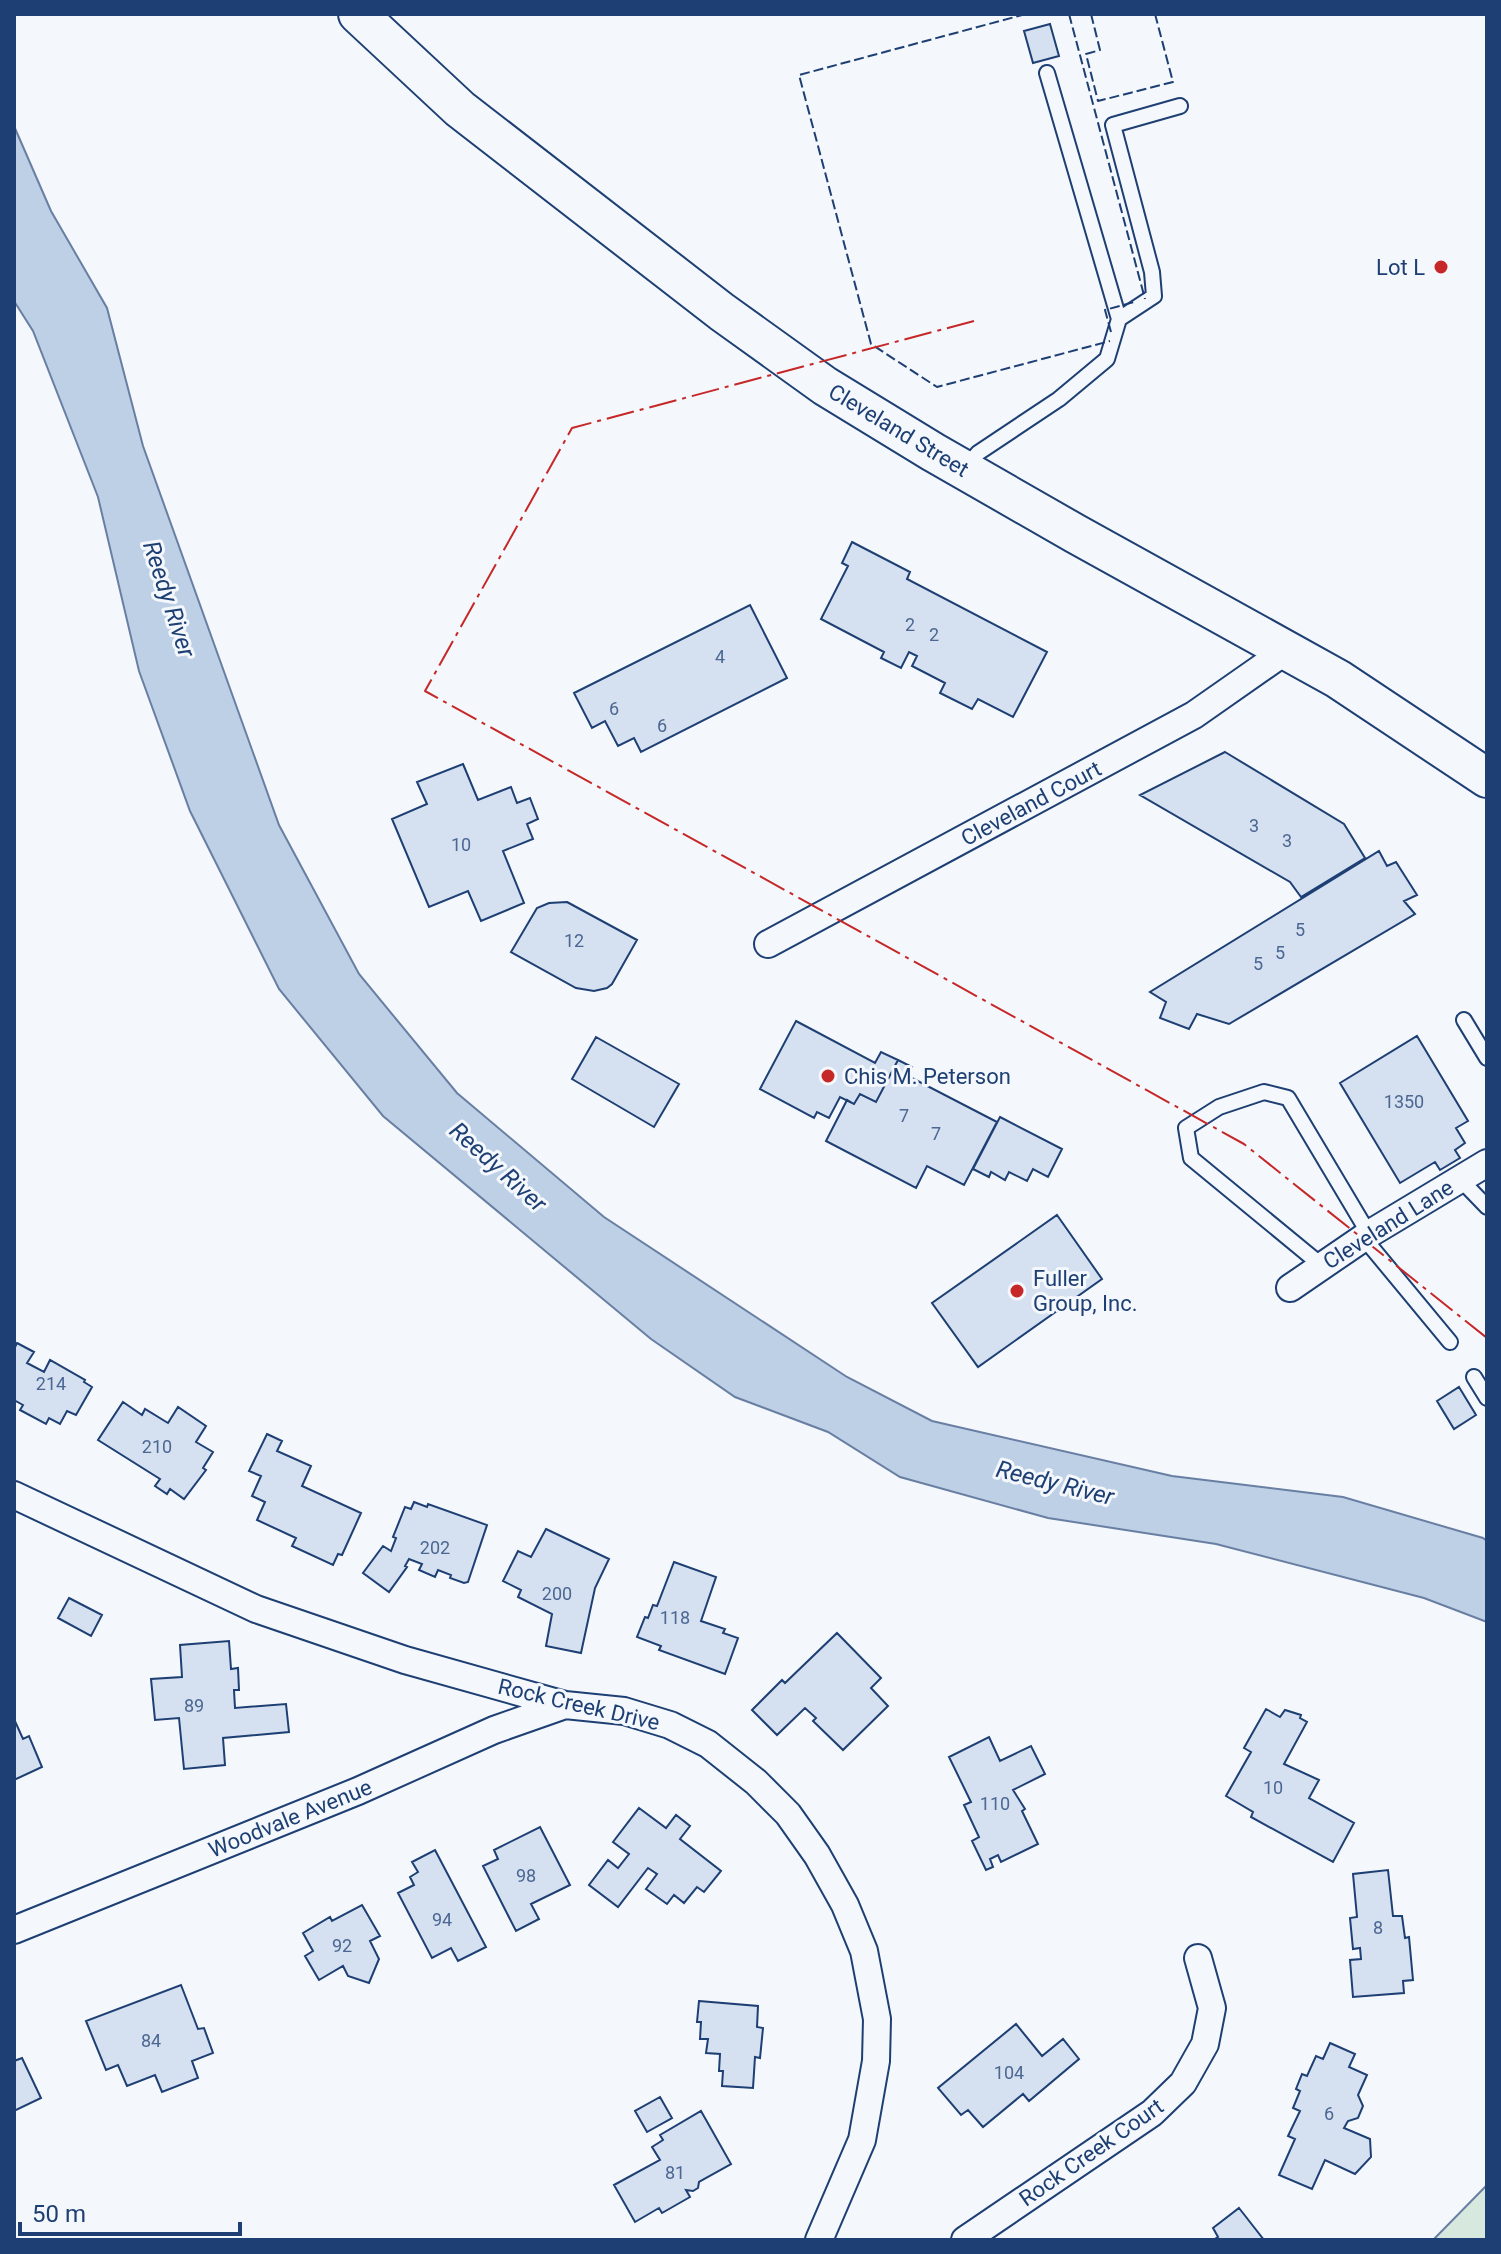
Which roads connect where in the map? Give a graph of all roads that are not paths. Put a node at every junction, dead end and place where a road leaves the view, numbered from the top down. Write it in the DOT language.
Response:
graph roads {
  1 [pos="358,14"];
  2 [pos="1047,73"];
  3 [pos="1180,106"];
  4 [pos="1119,319"];
  5 [pos="964,470"];
  6 [pos="1287,650"];
  7 [pos="1487,778"];
  8 [pos="768,944"];
  9 [pos="1464,1020"];
  10 [pos="1487,1058"];
  11 [pos="1487,1163"];
  12 [pos="1460,1179"];
  13 [pos="1487,1207"];
  14 [pos="1366,1235"];
  15 [pos="1321,1265"];
  16 [pos="1290,1288"];
  17 [pos="1450,1342"];
  18 [pos="1474,1377"];
  19 [pos="1487,1398"];
  20 [pos="14,1495"];
  21 [pos="565,1705"];
  22 [pos="14,1930"];
  23 [pos="1198,1958"];
  24 [pos="819,2240"];
  25 [pos="965,2240"];
  1 -- 5 [label="street, Cleveland Street"];
  2 -- 4 [label="lane"];
  3 -- 4 [label="lane"];
  4 -- 5 [label="lane"];
  5 -- 6 [label="street, Cleveland Street"];
  6 -- 7 [label="street, Cleveland Street"];
  6 -- 8 [label="street, Cleveland Court"];
  9 -- 10 [label="lane"];
  11 -- 12 [label="street, Cleveland Lane"];
  12 -- 13 [label="lane"];
  12 -- 14 [label="street, Cleveland Lane"];
  14 -- 15 [label="street, Cleveland Lane"];
  14 -- 15 [label="lane"];
  14 -- 17 [label="lane"];
  15 -- 16 [label="street, Cleveland Lane"];
  18 -- 19 [label="lane"];
  20 -- 21 [label="street, Rock Creek Drive"];
  21 -- 22 [label="street, Woodvale Avenue"];
  21 -- 24 [label="street, Rock Creek Drive"];
  23 -- 25 [label="street, Rock Creek Court"];
}
